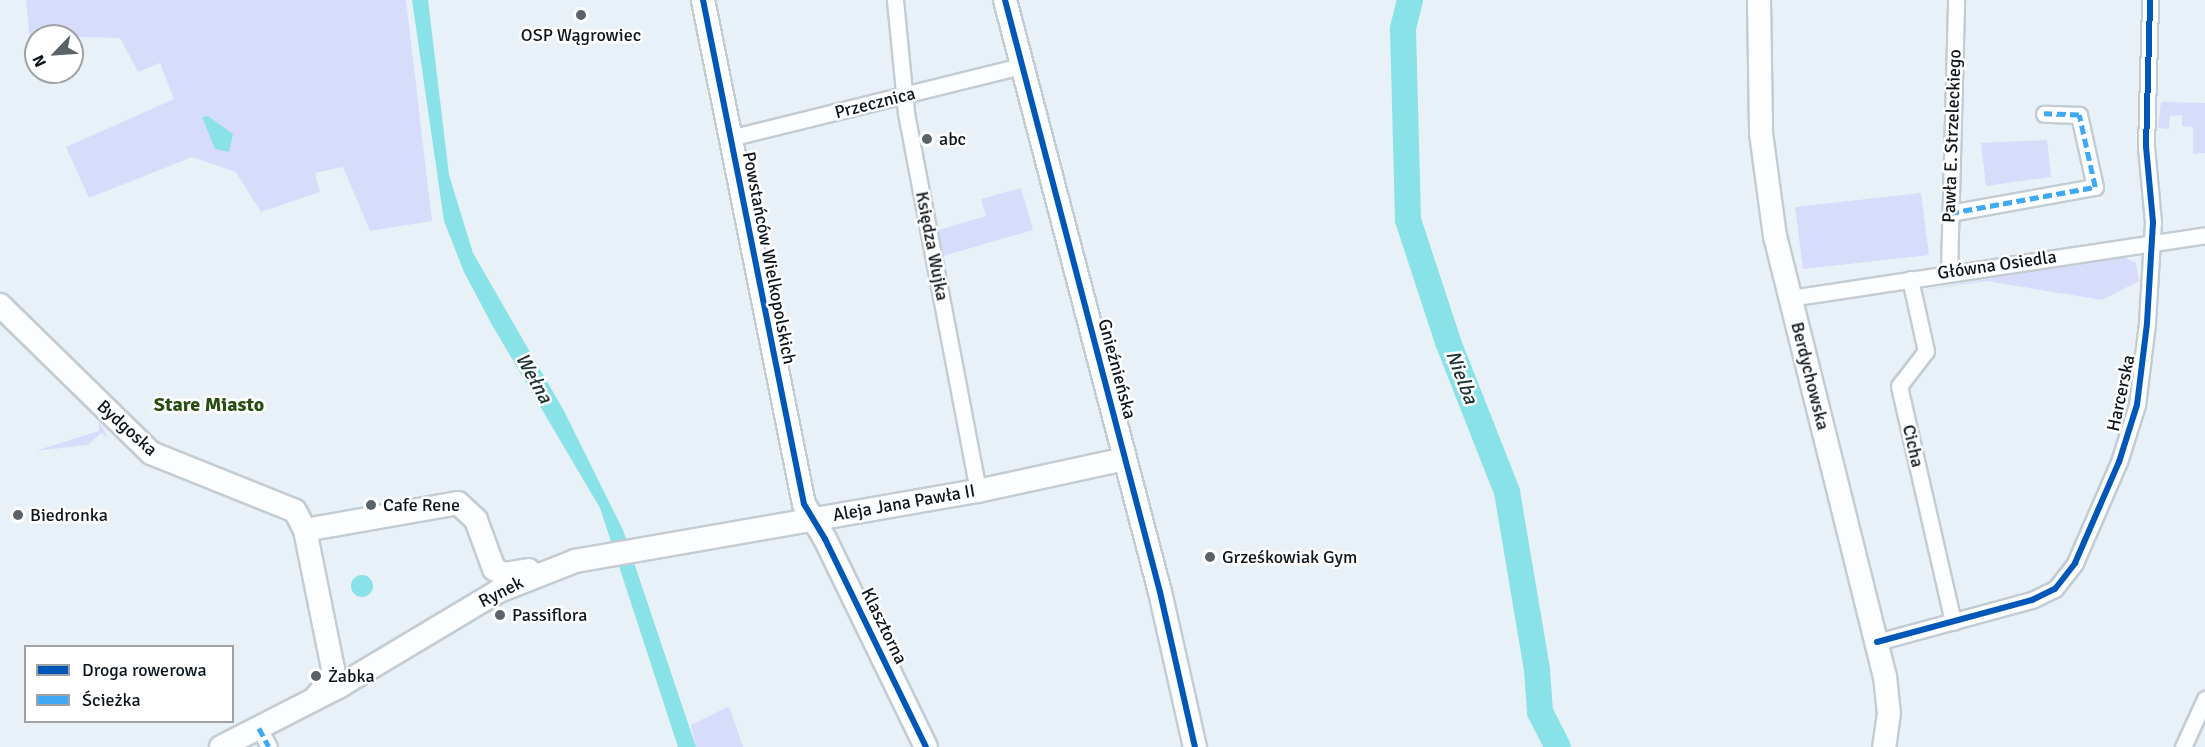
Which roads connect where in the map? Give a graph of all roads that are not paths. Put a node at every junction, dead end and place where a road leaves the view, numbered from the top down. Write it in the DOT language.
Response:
graph roads {
  1 [pos="703,0"];
  2 [pos="895,0"];
  3 [pos="1005,0"];
  4 [pos="1760,0"];
  5 [pos="1956,0"];
  6 [pos="2150,0"];
  7 [pos="1021,66"];
  8 [pos="904,96"];
  9 [pos="2044,114"];
  10 [pos="730,138"];
  11 [pos="1950,213"];
  12 [pos="2205,235"];
  13 [pos="2151,243"];
  14 [pos="1949,272"];
  15 [pos="1910,279"];
  16 [pos="1790,298"];
  17 [pos="0,305"];
  18 [pos="1125,459"];
  19 [pos="978,491"];
  20 [pos="813,519"];
  21 [pos="305,530"];
  22 [pos="585,559"];
  23 [pos="1953,622"];
  24 [pos="1877,642"];
  25 [pos="2205,699"];
  26 [pos="313,700"];
  27 [pos="264,737"];
  28 [pos="221,747"];
  29 [pos="926,747"];
  30 [pos="1195,747"];
  31 [pos="1884,747"];
  32 [pos="2183,747"];
  1 -- 10 [label="street, Powstańców Wielkopolskich"];
  2 -- 8 [label="street, Księdza Wujka"];
  3 -- 7 [label="street, Gnieźnieńska"];
  4 -- 16 [label="street, Berdychowska"];
  5 -- 11 [label="street, Pawła E. Strzeleckiego"];
  6 -- 13 [label="street, Harcerska"];
  7 -- 8 [label="street, Przecznica"];
  7 -- 18 [label="street, Gnieźnieńska"];
  8 -- 10 [label="street, Przecznica"];
  8 -- 19 [label="street, Księdza Wujka"];
  9 -- 11 [label="street"];
  10 -- 20 [label="street, Powstańców Wielkopolskich"];
  11 -- 14 [label="street, Pawła E. Strzeleckiego"];
  12 -- 13 [label="street, Główna Osiedla"];
  13 -- 14 [label="street, Główna Osiedla"];
  13 -- 23 [label="street, Harcerska"];
  14 -- 15 [label="street, Główna Osiedla"];
  15 -- 16 [label="street, Główna Osiedla"];
  15 -- 23 [label="street, Cicha"];
  16 -- 24 [label="street, Berdychowska"];
  17 -- 21 [label="street, Bydgoska"];
  18 -- 19 [label="street, Aleja Jana Pawła II"];
  18 -- 30 [label="street, Gnieźnieńska"];
  19 -- 20 [label="street, Aleja Jana Pawła II"];
  20 -- 22 [label="street, Aleja Jana Pawła II"];
  20 -- 29 [label="street, Klasztorna"];
  21 -- 22 [label="street, Rynek"];
  21 -- 26 [label="street"];
  22 -- 26 [label="street, Rynek"];
  23 -- 24 [label="street, Harcerska"];
  24 -- 31 [label="street, Berdychowska"];
  25 -- 32 [label="street"];
  26 -- 27 [label="street, Rynek"];
  27 -- 28 [label="street, Rynek"];
}
